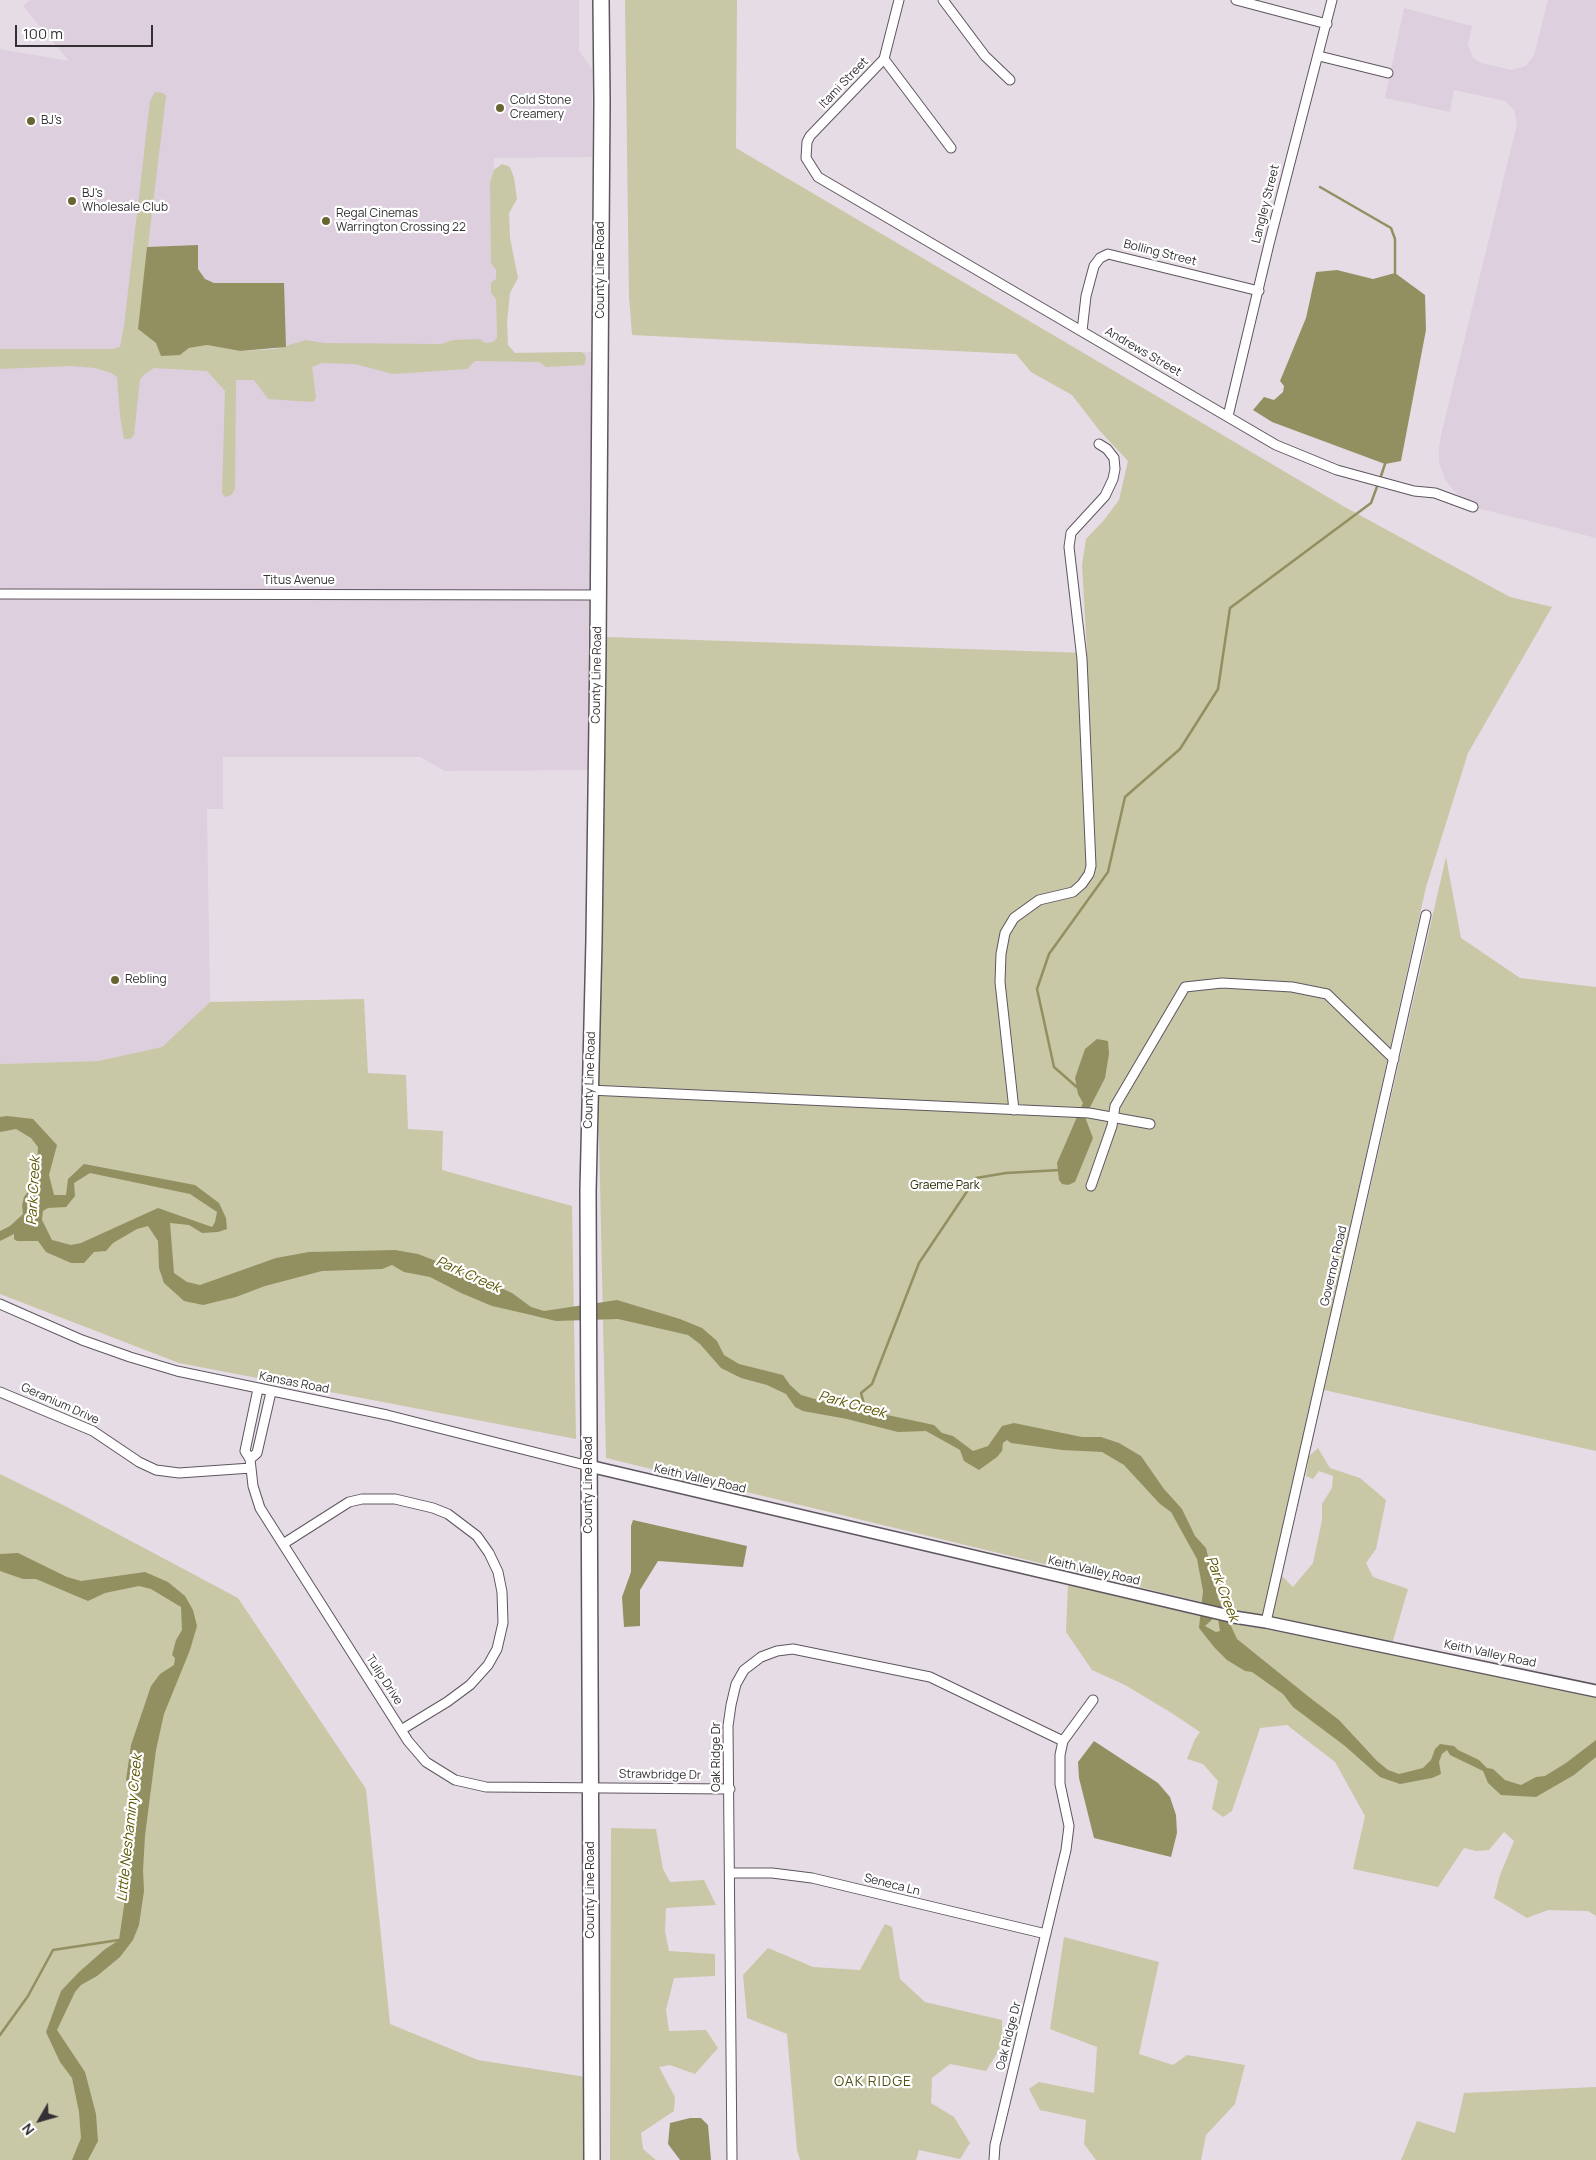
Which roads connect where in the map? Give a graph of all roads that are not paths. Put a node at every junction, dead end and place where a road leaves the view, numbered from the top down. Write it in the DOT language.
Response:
graph roads {
  1 [pos="601,0"];
  2 [pos="899,0"];
  3 [pos="943,0"];
  4 [pos="1236,0"];
  5 [pos="1332,0"];
  6 [pos="1327,24"];
  7 [pos="1319,56"];
  8 [pos="884,59"];
  9 [pos="1388,73"];
  10 [pos="1010,80"];
  11 [pos="951,148"];
  12 [pos="818,177"];
  13 [pos="1259,291"];
  14 [pos="1082,331"];
  15 [pos="1228,416"];
  16 [pos="1099,444"];
  17 [pos="1473,507"];
  18 [pos="0,594"];
  19 [pos="598,595"];
  20 [pos="1426,915"];
  21 [pos="1394,1059"];
  22 [pos="589,1090"];
  23 [pos="1014,1110"];
  24 [pos="1113,1118"];
  25 [pos="1150,1124"];
  26 [pos="1091,1186"];
  27 [pos="0,1304"];
  28 [pos="258,1389"];
  29 [pos="0,1392"];
  30 [pos="271,1392"];
  31 [pos="250,1464"];
  32 [pos="589,1466"];
  33 [pos="282,1544"];
  34 [pos="1266,1622"];
  35 [pos="1596,1690"];
  36 [pos="1093,1700"];
  37 [pos="401,1730"];
  38 [pos="1063,1741"];
  39 [pos="591,1787"];
  40 [pos="730,1789"];
  41 [pos="730,1873"];
  42 [pos="1046,1934"];
  43 [pos="592,2160"];
  44 [pos="732,2160"];
  45 [pos="994,2160"];
  1 -- 19 [label="main road, County Line Road"];
  2 -- 8 [label="street, Itami Street"];
  3 -- 10 [label="street"];
  4 -- 6 [label="street"];
  5 -- 6 [label="street, Langley Street"];
  6 -- 7 [label="street, Langley Street"];
  7 -- 9 [label="street"];
  7 -- 13 [label="street, Langley Street"];
  8 -- 11 [label="street"];
  8 -- 12 [label="street, Itami Street"];
  12 -- 14 [label="street, Andrews Street"];
  13 -- 14 [label="street, Bolling Street"];
  13 -- 15 [label="street, Langley Street"];
  14 -- 15 [label="street, Andrews Street"];
  15 -- 17 [label="street, Andrews Street"];
  16 -- 23 [label="street"];
  18 -- 19 [label="street, Titus Avenue"];
  19 -- 22 [label="main road, County Line Road"];
  20 -- 21 [label="street, Governor Road"];
  21 -- 24 [label="street"];
  21 -- 34 [label="street, Governor Road"];
  22 -- 23 [label="street"];
  22 -- 32 [label="main road, County Line Road"];
  23 -- 24 [label="street"];
  24 -- 25 [label="street"];
  24 -- 26 [label="street"];
  27 -- 28 [label="street, Kansas Road"];
  28 -- 30 [label="street, Kansas Road"];
  28 -- 31 [label="street, Tulip Drive"];
  29 -- 31 [label="street, Geranium Drive"];
  30 -- 31 [label="street"];
  30 -- 32 [label="street, Kansas Road"];
  31 -- 33 [label="street, Tulip Drive"];
  32 -- 34 [label="street, Keith Valley Road"];
  32 -- 39 [label="main road, County Line Road"];
  33 -- 37 [label="street, Tulip Drive"];
  33 -- 37 [label="street"];
  34 -- 35 [label="street, Keith Valley Road"];
  36 -- 38 [label="street, Oak Ridge Dr"];
  37 -- 39 [label="street, Tulip Drive"];
  38 -- 40 [label="street, Oak Ridge Dr"];
  38 -- 42 [label="street, Oak Ridge Dr"];
  39 -- 40 [label="street, Strawbridge Dr"];
  39 -- 43 [label="main road, County Line Road"];
  40 -- 41 [label="street, Oak Ridge Dr"];
  41 -- 42 [label="street, Seneca Ln"];
  41 -- 44 [label="street, Oak Ridge Dr"];
  42 -- 45 [label="street, Oak Ridge Dr"];
}
